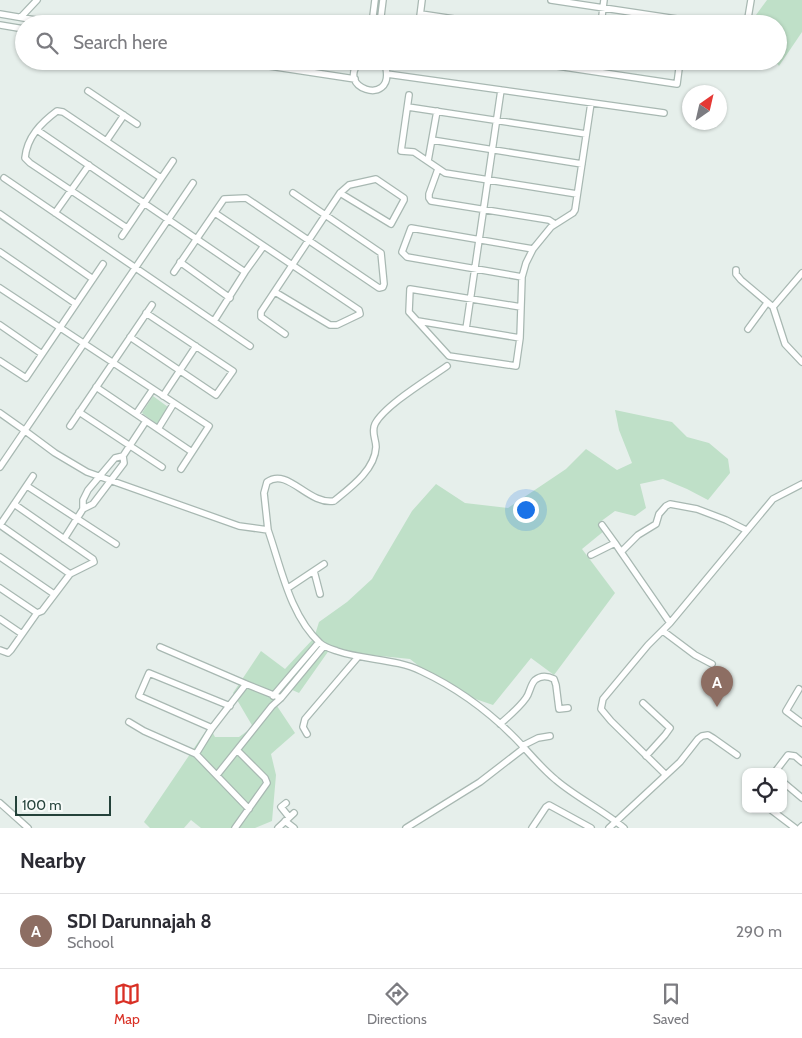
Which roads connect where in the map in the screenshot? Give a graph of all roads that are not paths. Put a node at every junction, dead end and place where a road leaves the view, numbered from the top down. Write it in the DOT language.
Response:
graph roads {
  1 [pos="37,0"];
  2 [pos="375,0"];
  3 [pos="383,0"];
  4 [pos="422,0"];
  5 [pos="551,0"];
  6 [pos="604,0"];
  7 [pos="752,0"];
  8 [pos="603,8"];
  9 [pos="0,14"];
  10 [pos="420,14"];
  11 [pos="24,15"];
  12 [pos="373,15"];
  13 [pos="381,15"];
  14 [pos="427,15"];
  15 [pos="602,15"];
  16 [pos="650,15"];
  17 [pos="749,15"];
  18 [pos="15,17"];
  19 [pos="0,25"];
  20 [pos="15,28"];
  21 [pos="296,70"];
  22 [pos="355,70"];
  23 [pos="386,70"];
  24 [pos="581,70"];
  25 [pos="679,70"];
  26 [pos="594,72"];
  27 [pos="387,74"];
  28 [pos="355,79"];
  29 [pos="501,90"];
  30 [pos="88,91"];
  31 [pos="410,96"];
  32 [pos="591,103"];
  33 [pos="408,107"];
  34 [pos="437,111"];
  35 [pos="664,114"];
  36 [pos="124,115"];
  37 [pos="496,121"];
  38 [pos="137,124"];
  39 [pos="37,130"];
  40 [pos="586,134"];
  41 [pos="107,140"];
  42 [pos="432,140"];
  43 [pos="492,150"];
  44 [pos="173,161"];
  45 [pos="428,161"];
  46 [pos="582,164"];
  47 [pos="89,165"];
  48 [pos="438,169"];
  49 [pos="4,178"];
  50 [pos="161,178"];
  51 [pos="488,180"];
  52 [pos="193,183"];
  53 [pos="71,189"];
  54 [pos="293,193"];
  55 [pos="340,193"];
  56 [pos="577,194"];
  57 [pos="145,203"];
  58 [pos="484,209"];
  59 [pos="55,213"];
  60 [pos="215,213"];
  61 [pos="0,214"];
  62 [pos="325,215"];
  63 [pos="168,219"];
  64 [pos="555,224"];
  65 [pos="127,228"];
  66 [pos="122,236"];
  67 [pos="196,239"];
  68 [pos="479,239"];
  69 [pos="308,241"];
  70 [pos="263,247"];
  71 [pos="533,248"];
  72 [pos="0,252"];
  73 [pos="180,262"];
  74 [pos="103,264"];
  75 [pos="292,265"];
  76 [pos="134,267"];
  77 [pos="475,269"];
  78 [pos="736,270"];
  79 [pos="174,272"];
  80 [pos="246,272"];
  81 [pos="801,275"];
  82 [pos="522,277"];
  83 [pos="93,279"];
  84 [pos="0,288"];
  85 [pos="275,292"];
  86 [pos="230,298"];
  87 [pos="470,299"];
  88 [pos="767,303"];
  89 [pos="76,304"];
  90 [pos="152,305"];
  91 [pos="521,307"];
  92 [pos="773,307"];
  93 [pos="146,313"];
  94 [pos="418,321"];
  95 [pos="214,322"];
  96 [pos="0,325"];
  97 [pos="60,328"];
  98 [pos="466,329"];
  99 [pos="748,329"];
  100 [pos="285,334"];
  101 [pos="130,337"];
  102 [pos="520,338"];
  103 [pos="83,344"];
  104 [pos="196,346"];
  105 [pos="250,346"];
  106 [pos="42,354"];
  107 [pos="0,361"];
  108 [pos="802,362"];
  109 [pos="112,363"];
  110 [pos="447,366"];
  111 [pos="180,371"];
  112 [pos="96,387"];
  113 [pos="153,389"];
  114 [pos="163,396"];
  115 [pos="174,403"];
  116 [pos="79,412"];
  117 [pos="0,414"];
  118 [pos="136,414"];
  119 [pos="146,421"];
  120 [pos="70,426"];
  121 [pos="158,429"];
  122 [pos="24,430"];
  123 [pos="130,446"];
  124 [pos="192,452"];
  125 [pos="123,456"];
  126 [pos="0,467"];
  127 [pos="162,467"];
  128 [pos="181,469"];
  129 [pos="33,476"];
  130 [pos="100,476"];
  131 [pos="110,480"];
  132 [pos="802,484"];
  133 [pos="27,486"];
  134 [pos="14,504"];
  135 [pos="83,509"];
  136 [pos="77,518"];
  137 [pos="0,525"];
  138 [pos="602,525"];
  139 [pos="268,530"];
  140 [pos="746,530"];
  141 [pos="64,539"];
  142 [pos="615,543"];
  143 [pos="116,544"];
  144 [pos="621,552"];
  145 [pos="592,555"];
  146 [pos="0,557"];
  147 [pos="324,564"];
  148 [pos="314,571"];
  149 [pos="71,573"];
  150 [pos="0,588"];
  151 [pos="288,588"];
  152 [pos="54,594"];
  153 [pos="320,594"];
  154 [pos="37,613"];
  155 [pos="0,618"];
  156 [pos="670,623"];
  157 [pos="663,631"];
  158 [pos="22,634"];
  159 [pos="321,644"];
  160 [pos="160,647"];
  161 [pos="0,650"];
  162 [pos="358,657"];
  163 [pos="712,664"];
  164 [pos="246,684"];
  165 [pos="801,688"];
  166 [pos="274,694"];
  167 [pos="281,698"];
  168 [pos="643,703"];
  169 [pos="230,706"];
  170 [pos="272,706"];
  171 [pos="568,708"];
  172 [pos="129,722"];
  173 [pos="802,723"];
  174 [pos="500,724"];
  175 [pos="212,728"];
  176 [pos="307,734"];
  177 [pos="550,736"];
  178 [pos="523,747"];
  179 [pos="237,750"];
  180 [pos="196,754"];
  181 [pos="737,755"];
  182 [pos="646,756"];
  183 [pos="802,762"];
  184 [pos="778,768"];
  185 [pos="217,775"];
  186 [pos="666,775"];
  187 [pos="787,785"];
  188 [pos="802,798"];
  189 [pos="0,802"];
  190 [pos="286,803"];
  191 [pos="249,809"];
  192 [pos="775,813"];
  193 [pos="289,817"];
  194 [pos="616,821"];
  195 [pos="28,828"];
  196 [pos="235,828"];
  197 [pos="278,828"];
  198 [pos="294,828"];
  199 [pos="406,828"];
  200 [pos="532,828"];
  201 [pos="591,828"];
  202 [pos="609,828"];
  203 [pos="624,828"];
  204 [pos="795,828"];
  1 -- 11 [label="street"];
  2 -- 12 [label="street"];
  3 -- 13 [label="street"];
  4 -- 10 [label="street"];
  5 -- 8 [label="street"];
  6 -- 8 [label="street"];
  7 -- 17 [label="street"];
  8 -- 15 [label="street"];
  8 -- 16 [label="street"];
  9 -- 18 [label="street"];
  10 -- 14 [label="street"];
  19 -- 20 [label="street"];
  21 -- 28 [label="street"];
  22 -- 28 [label="street"];
  23 -- 27 [label="street"];
  24 -- 26 [label="street"];
  25 -- 26 [label="street"];
  27 -- 28 [label="street"];
  27 -- 29 [label="street"];
  29 -- 32 [label="street"];
  29 -- 37 [label="street"];
  30 -- 36 [label="street"];
  31 -- 33 [label="street"];
  32 -- 35 [label="street"];
  32 -- 40 [label="street"];
  33 -- 34 [label="street"];
  33 -- 45 [label="street"];
  34 -- 37 [label="street"];
  34 -- 42 [label="street"];
  36 -- 38 [label="street"];
  36 -- 41 [label="street"];
  37 -- 40 [label="street"];
  37 -- 43 [label="street"];
  39 -- 41 [label="street"];
  39 -- 47 [label="street"];
  39 -- 53 [label="street"];
  40 -- 46 [label="street"];
  41 -- 50 [label="street"];
  42 -- 43 [label="street"];
  42 -- 45 [label="street"];
  43 -- 46 [label="street"];
  43 -- 51 [label="street"];
  44 -- 50 [label="street"];
  45 -- 48 [label="street"];
  46 -- 56 [label="street"];
  47 -- 53 [label="street"];
  47 -- 57 [label="street"];
  48 -- 51 [label="street"];
  48 -- 58 [label="street"];
  49 -- 59 [label="street"];
  50 -- 57 [label="street"];
  51 -- 56 [label="street"];
  51 -- 58 [label="street"];
  52 -- 63 [label="street"];
  53 -- 59 [label="street"];
  53 -- 65 [label="street"];
  54 -- 62 [label="street"];
  55 -- 55 [label="street"];
  55 -- 62 [label="street"];
  56 -- 64 [label="street"];
  57 -- 63 [label="street"];
  57 -- 65 [label="street"];
  58 -- 64 [label="street"];
  58 -- 68 [label="street"];
  59 -- 76 [label="street"];
  60 -- 67 [label="street"];
  60 -- 69 [label="street"];
  60 -- 70 [label="street"];
  61 -- 83 [label="street"];
  62 -- 69 [label="street"];
  62 -- 69 [label="street"];
  63 -- 67 [label="street"];
  63 -- 76 [label="street"];
  64 -- 71 [label="street"];
  65 -- 66 [label="street"];
  67 -- 73 [label="street"];
  67 -- 80 [label="street"];
  68 -- 71 [label="street"];
  68 -- 77 [label="street"];
  68 -- 77 [label="street"];
  69 -- 75 [label="street"];
  70 -- 75 [label="street"];
  70 -- 80 [label="street"];
  71 -- 82 [label="street"];
  72 -- 89 [label="street"];
  73 -- 79 [label="street"];
  73 -- 86 [label="street"];
  74 -- 83 [label="street"];
  75 -- 85 [label="street"];
  75 -- 85 [label="street"];
  76 -- 95 [label="street"];
  76 -- 103 [label="street"];
  77 -- 82 [label="street"];
  77 -- 87 [label="street"];
  78 -- 88 [label="street"];
  80 -- 86 [label="street"];
  81 -- 92 [label="street"];
  82 -- 91 [label="street"];
  83 -- 89 [label="street"];
  84 -- 97 [label="street"];
  85 -- 100 [label="street"];
  86 -- 95 [label="street"];
  87 -- 91 [label="street"];
  87 -- 94 [label="street"];
  87 -- 98 [label="street"];
  88 -- 92 [label="street"];
  88 -- 99 [label="street"];
  89 -- 97 [label="street"];
  90 -- 93 [label="street"];
  91 -- 102 [label="street"];
  92 -- 108 [label="street"];
  93 -- 101 [label="street"];
  93 -- 104 [label="street"];
  94 -- 98 [label="street"];
  94 -- 102 [label="street"];
  95 -- 105 [label="street"];
  96 -- 106 [label="street"];
  97 -- 103 [label="street"];
  97 -- 106 [label="street"];
  98 -- 102 [label="street"];
  101 -- 109 [label="street"];
  101 -- 111 [label="street"];
  103 -- 109 [label="street"];
  103 -- 122 [label="street"];
  104 -- 111 [label="street"];
  104 -- 111 [label="street"];
  106 -- 107 [label="street"];
  109 -- 112 [label="street"];
  109 -- 113 [label="street"];
  110 -- 139 [label="street"];
  111 -- 114 [label="street"];
  112 -- 116 [label="street"];
  112 -- 118 [label="street"];
  113 -- 114 [label="street"];
  113 -- 118 [label="street"];
  114 -- 115 [label="street"];
  115 -- 121 [label="street"];
  115 -- 124 [label="street"];
  116 -- 120 [label="street"];
  116 -- 123 [label="street"];
  117 -- 122 [label="street"];
  118 -- 119 [label="street"];
  119 -- 121 [label="street"];
  119 -- 123 [label="street"];
  121 -- 124 [label="street"];
  122 -- 126 [label="street"];
  122 -- 130 [label="street"];
  123 -- 125 [label="street"];
  123 -- 127 [label="street"];
  124 -- 128 [label="street"];
  125 -- 130 [label="street"];
  125 -- 131 [label="street"];
  129 -- 133 [label="street"];
  130 -- 131 [label="street"];
  130 -- 135 [label="street"];
  131 -- 135 [label="street"];
  131 -- 139 [label="street"];
  132 -- 140 [label="street"];
  133 -- 134 [label="street"];
  133 -- 136 [label="street"];
  134 -- 137 [label="street"];
  134 -- 141 [label="street"];
  135 -- 136 [label="street"];
  136 -- 141 [label="street"];
  136 -- 143 [label="street"];
  137 -- 149 [label="street"];
  138 -- 142 [label="street"];
  139 -- 151 [label="street"];
  140 -- 144 [label="street"];
  140 -- 156 [label="street"];
  141 -- 149 [label="street"];
  142 -- 144 [label="street"];
  142 -- 145 [label="street"];
  144 -- 156 [label="street"];
  146 -- 152 [label="street"];
  147 -- 148 [label="street"];
  148 -- 151 [label="street"];
  148 -- 153 [label="street"];
  149 -- 152 [label="street"];
  150 -- 154 [label="street"];
  151 -- 159 [label="street"];
  152 -- 154 [label="street"];
  154 -- 158 [label="street"];
  155 -- 158 [label="street"];
  156 -- 157 [label="street"];
  157 -- 163 [label="street"];
  157 -- 182 [label="street"];
  158 -- 161 [label="street"];
  159 -- 162 [label="street"];
  159 -- 166 [label="street"];
  159 -- 167 [label="street"];
  160 -- 164 [label="street"];
  162 -- 174 [label="street"];
  162 -- 176 [label="street"];
  164 -- 166 [label="street"];
  164 -- 169 [label="street"];
  165 -- 173 [label="street"];
  166 -- 167 [label="street"];
  166 -- 170 [label="street"];
  167 -- 170 [label="street"];
  168 -- 182 [label="street"];
  169 -- 175 [label="street"];
  169 -- 175 [label="street"];
  170 -- 179 [label="street"];
  171 -- 174 [label="street"];
  172 -- 180 [label="street"];
  174 -- 178 [label="street"];
  175 -- 180 [label="street"];
  177 -- 178 [label="street"];
  178 -- 194 [label="street"];
  178 -- 199 [label="street"];
  179 -- 185 [label="street"];
  179 -- 191 [label="street"];
  180 -- 185 [label="street"];
  181 -- 186 [label="street"];
  182 -- 186 [label="street"];
  183 -- 184 [label="street"];
  185 -- 191 [label="street"];
  186 -- 194 [label="street"];
  187 -- 188 [label="street"];
  189 -- 195 [label="street"];
  190 -- 193 [label="street"];
  191 -- 196 [label="street"];
  192 -- 204 [label="street"];
  193 -- 197 [label="street"];
  193 -- 198 [label="street"];
  194 -- 202 [label="street"];
  194 -- 203 [label="street"];
  200 -- 201 [label="street"];
}
